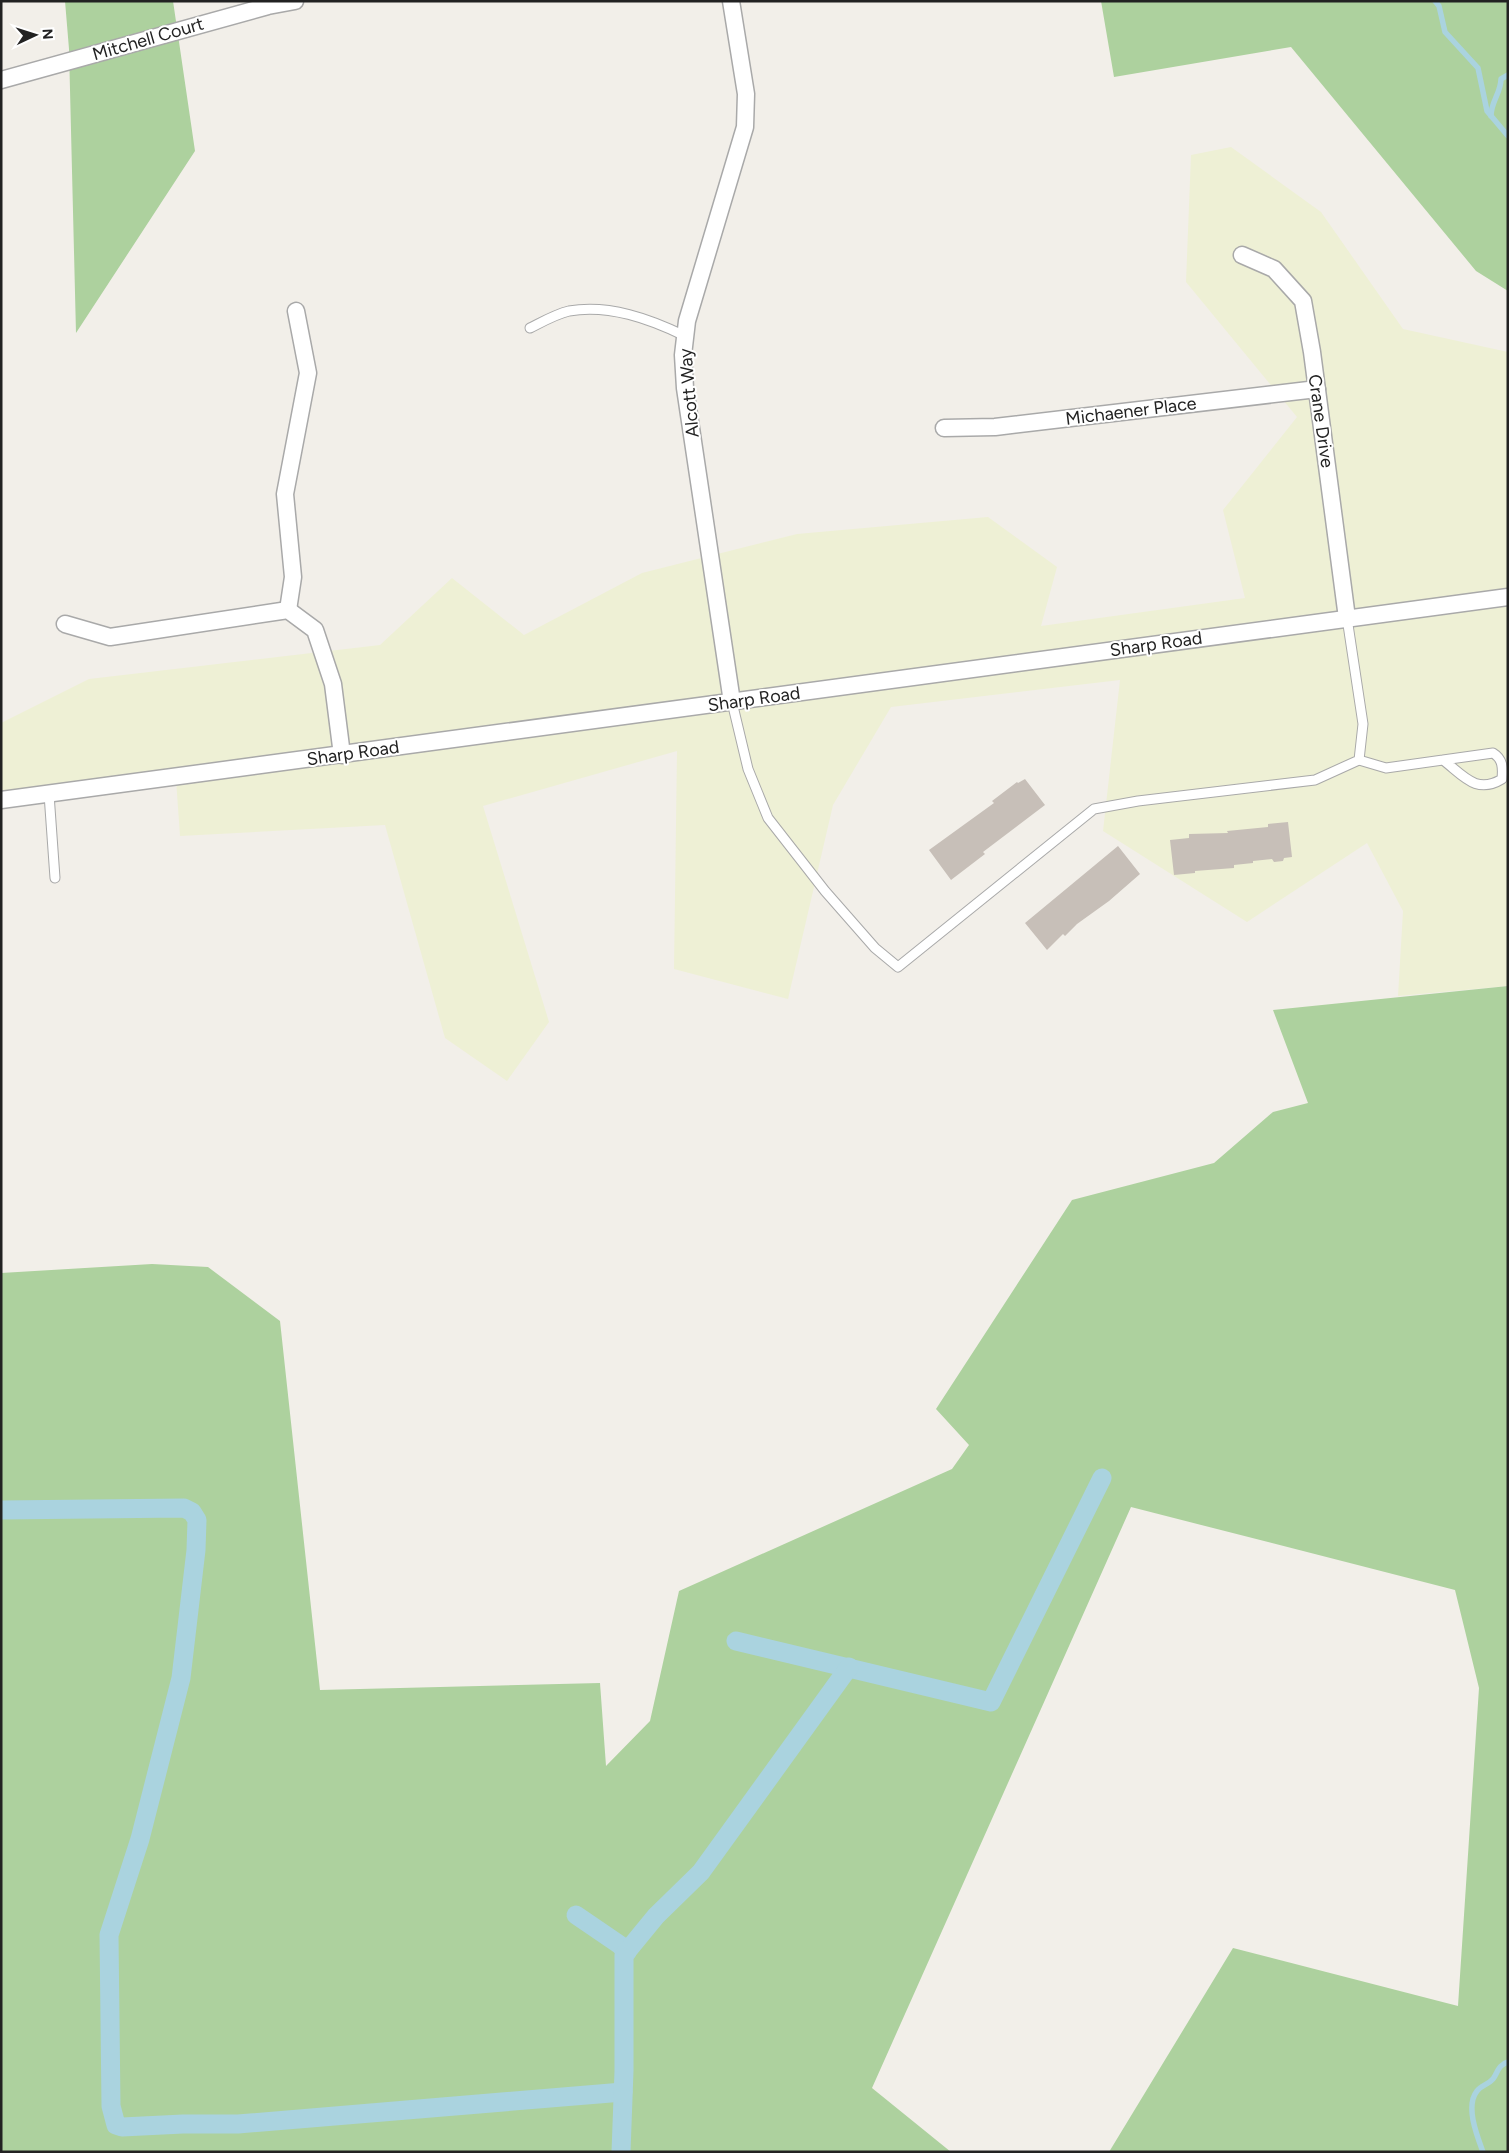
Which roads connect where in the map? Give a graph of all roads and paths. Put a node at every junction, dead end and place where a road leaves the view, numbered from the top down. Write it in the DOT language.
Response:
graph roads {
  1 [pos="295,1"];
  2 [pos="731,1"];
  3 [pos="268,4"];
  4 [pos="1,80"];
  5 [pos="1242,255"];
  6 [pos="296,311"];
  7 [pos="530,328"];
  8 [pos="685,336"];
  9 [pos="1316,389"];
  10 [pos="944,428"];
  11 [pos="1508,597"];
  12 [pos="288,610"];
  13 [pos="1346,618"];
  14 [pos="65,624"];
  15 [pos="732,702"];
  16 [pos="342,755"];
  17 [pos="1360,760"];
  18 [pos="1443,760"];
  19 [pos="48,794"];
  20 [pos="1,800"];
  21 [pos="55,878"];
  1 -- 3 [label="street, Mitchell Court"];
  2 -- 8 [label="street, Alcott Way"];
  3 -- 4 [label="street, Mitchell Court"];
  5 -- 9 [label="street, Crane Drive"];
  6 -- 12 [label="street"];
  7 -- 8 [label="lane"];
  8 -- 15 [label="street, Alcott Way"];
  9 -- 10 [label="street, Michaener Place"];
  9 -- 13 [label="street, Crane Drive"];
  11 -- 13 [label="street, Sharp Road"];
  12 -- 14 [label="street"];
  12 -- 16 [label="street"];
  13 -- 15 [label="street, Sharp Road"];
  13 -- 17 [label="lane"];
  15 -- 16 [label="street, Sharp Road"];
  15 -- 17 [label="lane"];
  16 -- 19 [label="street, Sharp Road"];
  17 -- 18 [label="lane"];
  18 -- 18 [label="lane"];
  19 -- 20 [label="street, Sharp Road"];
  19 -- 21 [label="lane"];
}
